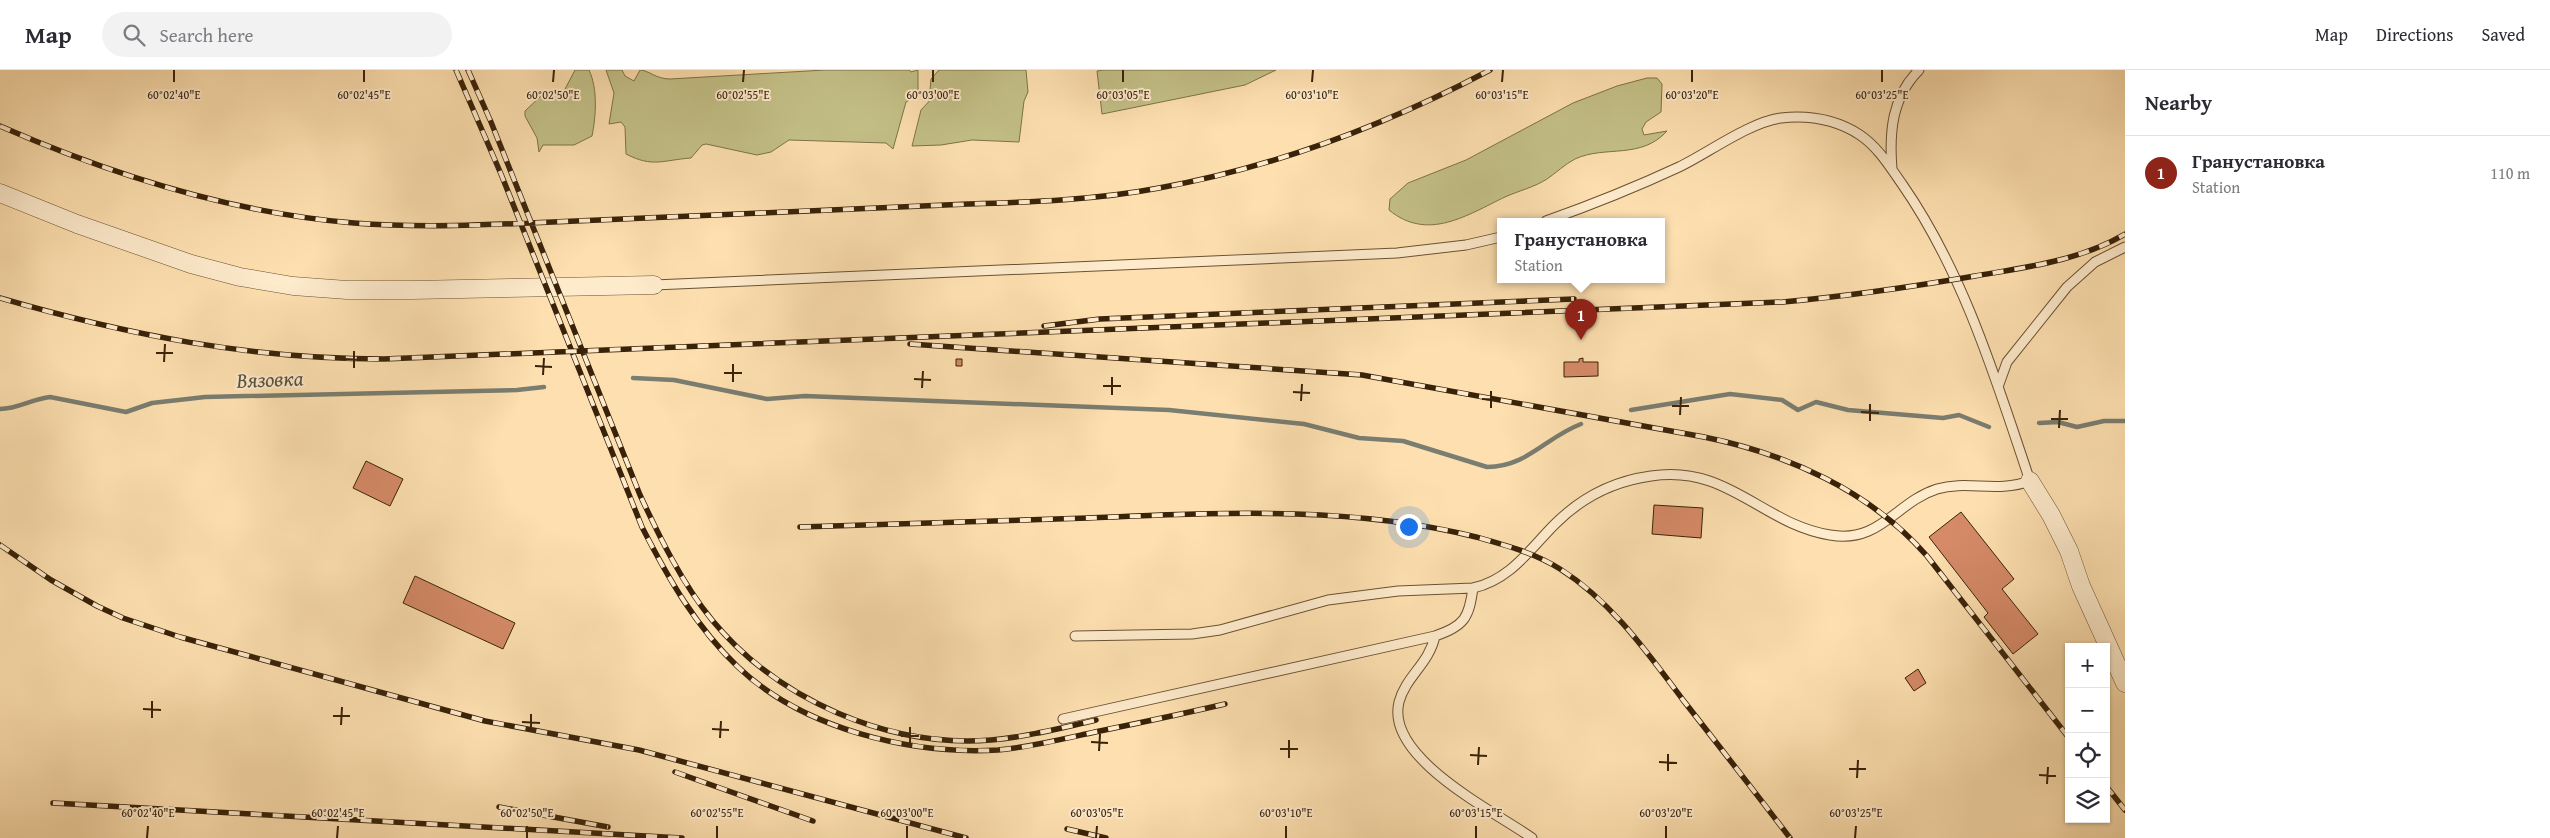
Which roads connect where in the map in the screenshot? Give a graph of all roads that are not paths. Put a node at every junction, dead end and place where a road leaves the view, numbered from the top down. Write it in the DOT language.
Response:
graph roads {
  1 [pos="1918,70"];
  2 [pos="1892,169"];
  3 [pos="0,193"];
  4 [pos="1553,218"];
  5 [pos="1497,238"];
  6 [pos="2125,247"];
  7 [pos="654,285"];
  8 [pos="1998,387"];
  9 [pos="2030,482"];
  10 [pos="1473,588"];
  11 [pos="1076,636"];
  12 [pos="1435,636"];
  13 [pos="2125,683"];
  14 [pos="1063,719"];
  15 [pos="1532,838"];
  1 -- 2 [label="lane"];
  2 -- 4 [label="lane"];
  2 -- 8 [label="lane"];
  3 -- 7 [label="street"];
  5 -- 7 [label="lane"];
  6 -- 8 [label="lane"];
  8 -- 9 [label="lane"];
  9 -- 10 [label="lane"];
  9 -- 13 [label="street"];
  10 -- 11 [label="lane"];
  10 -- 12 [label="lane"];
  12 -- 14 [label="lane"];
  12 -- 15 [label="lane"];
}
